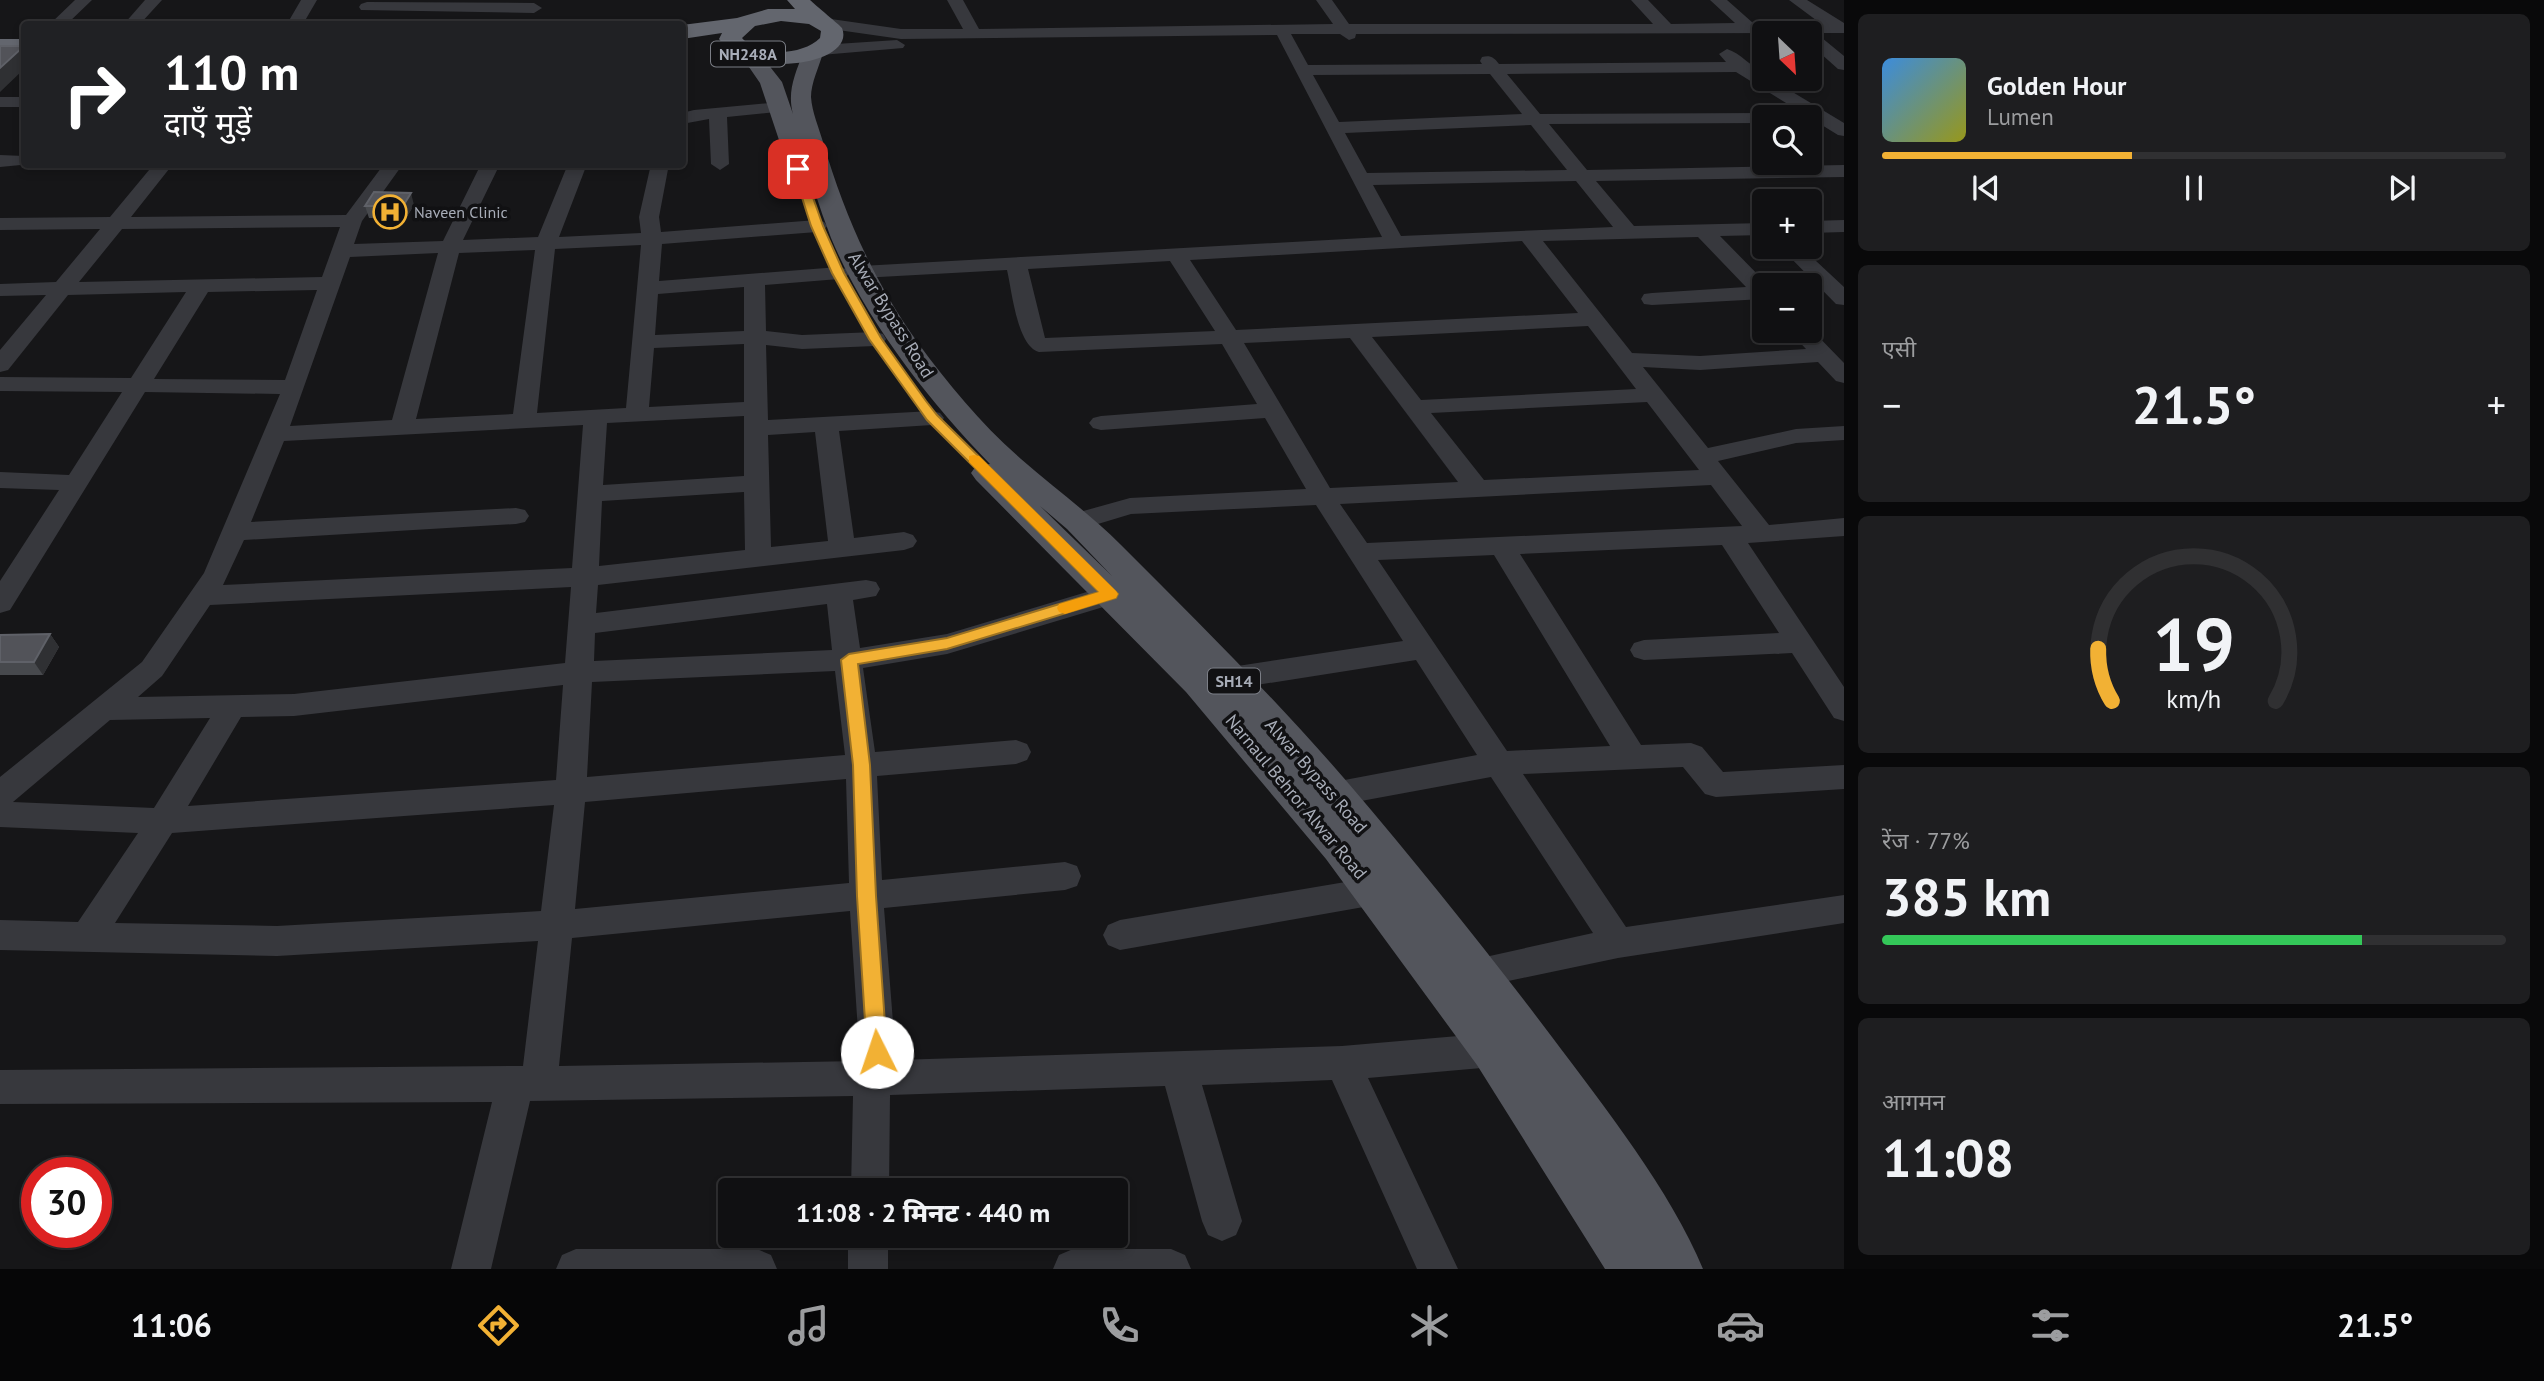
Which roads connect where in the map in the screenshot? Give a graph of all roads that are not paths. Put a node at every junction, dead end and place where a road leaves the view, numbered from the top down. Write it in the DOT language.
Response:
graph roads {
  1 [pos="84,0"];
  2 [pos="154,0"];
  3 [pos="309,0"];
  4 [pos="761,0"];
  5 [pos="798,0"];
  6 [pos="955,0"];
  7 [pos="1324,0"];
  8 [pos="1639,0"];
  9 [pos="1718,0"];
  10 [pos="1797,0"];
  11 [pos="370,3"];
  12 [pos="445,4"];
  13 [pos="539,4"];
  14 [pos="61,21"];
  15 [pos="135,21"];
  16 [pos="297,21"];
  17 [pos="358,21"];
  18 [pos="515,21"];
  19 [pos="820,21"];
  20 [pos="748,22"];
  21 [pos="1665,28"];
  22 [pos="1752,28"];
  23 [pos="686,31"];
  24 [pos="1706,31"];
  25 [pos="1752,31"];
  26 [pos="1822,31"];
  27 [pos="1842,31"];
  28 [pos="1347,32"];
  29 [pos="1466,32"];
  30 [pos="974,34"];
  31 [pos="1822,34"];
  32 [pos="1284,36"];
  33 [pos="0,40"];
  34 [pos="21,40"];
  35 [pos="686,45"];
  36 [pos="0,46"];
  37 [pos="21,46"];
  38 [pos="1822,46"];
  39 [pos="817,51"];
  40 [pos="746,53"];
  41 [pos="1844,65"];
  42 [pos="1740,67"];
  43 [pos="1495,69"];
  44 [pos="1303,70"];
  45 [pos="0,102"];
  46 [pos="21,102"];
  47 [pos="790,104"];
  48 [pos="1797,105"];
  49 [pos="719,113"];
  50 [pos="686,118"];
  51 [pos="1752,118"];
  52 [pos="1536,119"];
  53 [pos="1822,120"];
  54 [pos="1334,128"];
  55 [pos="1843,129"];
  56 [pos="0,161"];
  57 [pos="21,161"];
  58 [pos="720,164"];
  59 [pos="161,168"];
  60 [pos="391,168"];
  61 [pos="489,168"];
  62 [pos="576,168"];
  63 [pos="659,168"];
  64 [pos="1844,171"];
  65 [pos="1583,176"];
  66 [pos="1361,179"];
  67 [pos="352,221"];
  68 [pos="116,223"];
  69 [pos="0,225"];
  70 [pos="817,226"];
  71 [pos="1844,226"];
  72 [pos="1822,227"];
  73 [pos="1752,229"];
  74 [pos="1703,230"];
  75 [pos="1628,232"];
  76 [pos="1528,235"];
  77 [pos="652,239"];
  78 [pos="546,243"];
  79 [pos="1395,243"];
  80 [pos="450,247"];
  81 [pos="341,251"];
  82 [pos="1177,256"];
  83 [pos="1802,259"];
  84 [pos="1016,262"];
  85 [pos="850,272"];
  86 [pos="754,279"];
  87 [pos="1752,281"];
  88 [pos="329,283"];
  89 [pos="201,286"];
  90 [pos="648,288"];
  91 [pos="62,289"];
  92 [pos="0,290"];
  93 [pos="1752,294"];
  94 [pos="1652,299"];
  95 [pos="1844,299"];
  96 [pos="1593,319"];
  97 [pos="1357,332"];
  98 [pos="757,337"];
  99 [pos="1230,338"];
  100 [pos="875,339"];
  101 [pos="643,342"];
  102 [pos="1812,343"];
  103 [pos="1824,355"];
  104 [pos="1625,359"];
  105 [pos="0,365"];
  106 [pos="1844,376"];
  107 [pos="0,384"];
  108 [pos="136,386"];
  109 [pos="294,387"];
  110 [pos="1653,395"];
  111 [pos="1414,407"];
  112 [pos="1273,410"];
  113 [pos="637,414"];
  114 [pos="595,417"];
  115 [pos="757,418"];
  116 [pos="932,418"];
  117 [pos="524,420"];
  118 [pos="826,422"];
  119 [pos="1101,423"];
  120 [pos="402,427"];
  121 [pos="1844,433"];
  122 [pos="274,434"];
  123 [pos="1702,457"];
  124 [pos="1718,477"];
  125 [pos="0,480"];
  126 [pos="75,483"];
  127 [pos="758,483"];
  128 [pos="1477,489"];
  129 [pos="590,494"];
  130 [pos="1323,497"];
  131 [pos="516,516"];
  132 [pos="1078,521"];
  133 [pos="1844,527"];
  134 [pos="234,532"];
  135 [pos="1762,534"];
  136 [pos="1729,535"];
  137 [pos="904,541"];
  138 [pos="1502,546"];
  139 [pos="842,547"];
  140 [pos="1360,552"];
  141 [pos="758,557"];
  142 [pos="585,577"];
  143 [pos="4,591"];
  144 [pos="1110,594"];
  145 [pos="202,596"];
  146 [pos="583,625"];
  147 [pos="1799,642"];
  148 [pos="1424,648"];
  149 [pos="1644,650"];
  150 [pos="849,660"];
  151 [pos="580,672"];
  152 [pos="1231,678"];
  153 [pos="233,706"];
  154 [pos="104,709"];
  155 [pos="1844,710"];
  156 [pos="1016,752"];
  157 [pos="1632,757"];
  158 [pos="1500,763"];
  159 [pos="862,765"];
  160 [pos="1844,777"];
  161 [pos="571,791"];
  162 [pos="1334,794"];
  163 [pos="0,795"];
  164 [pos="0,814"];
  165 [pos="163,821"];
  166 [pos="1065,876"];
  167 [pos="1375,891"];
  168 [pos="866,896"];
  169 [pos="1844,909"];
  170 [pos="558,925"];
  171 [pos="0,935"];
  172 [pos="1120,935"];
  173 [pos="87,937"];
  174 [pos="1618,943"];
  175 [pos="1477,972"];
  176 [pos="1442,980"];
  177 [pos="1493,1050"];
  178 [pos="1342,1063"];
  179 [pos="1178,1069"];
  180 [pos="879,1078"];
  181 [pos="527,1084"];
  182 [pos="0,1087"];
  183 [pos="870,1178"];
  184 [pos="1222,1221"];
  185 [pos="869,1248"];
  186 [pos="471,1269"];
  187 [pos="576,1269"];
  188 [pos="757,1269"];
  189 [pos="868,1269"];
  190 [pos="1073,1269"];
  191 [pos="1171,1269"];
  192 [pos="1438,1269"];
  193 [pos="1633,1269"];
  194 [pos="1678,1269"];
  1 -- 14 [label="street"];
  2 -- 15 [label="street"];
  3 -- 16 [label="street"];
  4 -- 20 [label="highway, NH248A"];
  5 -- 19 [label="highway"];
  6 -- 30 [label="street"];
  7 -- 28 [label="street"];
  8 -- 21 [label="street"];
  9 -- 22 [label="street"];
  10 -- 27 [label="street"];
  11 -- 12 [label="street"];
  11 -- 17 [label="street"];
  12 -- 13 [label="street"];
  13 -- 18 [label="street"];
  19 -- 20 [label="highway, NH248A"];
  19 -- 30 [label="street"];
  19 -- 39 [label="highway"];
  20 -- 23 [label="highway, NH248A"];
  20 -- 40 [label="highway, NH248A"];
  21 -- 24 [label="street"];
  21 -- 29 [label="street"];
  24 -- 25 [label="street"];
  24 -- 29 [label="street"];
  24 -- 42 [label="street"];
  26 -- 27 [label="street"];
  27 -- 31 [label="street"];
  28 -- 29 [label="street"];
  28 -- 30 [label="street"];
  28 -- 32 [label="street"];
  29 -- 43 [label="street"];
  32 -- 39 [label="street"];
  32 -- 44 [label="street"];
  33 -- 34 [label="highway"];
  35 -- 40 [label="highway, NH248A"];
  36 -- 37 [label="highway"];
  38 -- 41 [label="street"];
  39 -- 40 [label="highway, NH248A"];
  39 -- 47 [label="main road"];
  40 -- 47 [label="main road, SH14"];
  42 -- 43 [label="street"];
  42 -- 48 [label="street"];
  43 -- 44 [label="street"];
  43 -- 52 [label="street"];
  44 -- 54 [label="street"];
  45 -- 46 [label="street"];
  47 -- 49 [label="street"];
  47 -- 70 [label="main road, Narnaul Behror Alwar Road / SH14"];
  47 -- 85 [label="main road, Alwar Bypass Road / SH14"];
  49 -- 50 [label="street"];
  49 -- 58 [label="street"];
  51 -- 52 [label="street"];
  52 -- 54 [label="street"];
  52 -- 65 [label="street"];
  53 -- 55 [label="street"];
  54 -- 66 [label="street"];
  56 -- 57 [label="street"];
  59 -- 68 [label="street"];
  60 -- 67 [label="street"];
  61 -- 80 [label="street"];
  62 -- 78 [label="street"];
  63 -- 77 [label="street"];
  64 -- 65 [label="street"];
  65 -- 66 [label="street"];
  65 -- 75 [label="street"];
  66 -- 79 [label="street"];
  67 -- 68 [label="street"];
  67 -- 81 [label="street"];
  68 -- 69 [label="street"];
  68 -- 91 [label="street"];
  70 -- 77 [label="street"];
  70 -- 85 [label="main road, Narnaul Behror Alwar Road / SH14"];
  71 -- 72 [label="street"];
  73 -- 74 [label="street"];
  74 -- 75 [label="street"];
  74 -- 87 [label="street"];
  75 -- 76 [label="street"];
  76 -- 79 [label="street"];
  76 -- 96 [label="street"];
  77 -- 78 [label="street"];
  77 -- 90 [label="street"];
  78 -- 80 [label="street"];
  78 -- 117 [label="street"];
  79 -- 82 [label="street"];
  80 -- 81 [label="street"];
  80 -- 120 [label="street"];
  81 -- 88 [label="street"];
  82 -- 84 [label="street"];
  82 -- 99 [label="street"];
  83 -- 95 [label="street"];
  84 -- 85 [label="street"];
  84 -- 99 [label="street"];
  85 -- 86 [label="street"];
  85 -- 100 [label="main road, Narnaul Behror Alwar Road / SH14"];
  85 -- 132 [label="main road, Alwar Bypass Road / SH14"];
  86 -- 90 [label="street"];
  86 -- 98 [label="street"];
  88 -- 89 [label="street"];
  88 -- 109 [label="street"];
  89 -- 91 [label="street"];
  89 -- 108 [label="street"];
  90 -- 101 [label="street"];
  91 -- 92 [label="street"];
  91 -- 105 [label="street"];
  93 -- 94 [label="street"];
  96 -- 97 [label="street"];
  96 -- 104 [label="street"];
  97 -- 99 [label="street"];
  97 -- 111 [label="street"];
  98 -- 100 [label="street"];
  98 -- 101 [label="street"];
  98 -- 115 [label="street"];
  99 -- 112 [label="street"];
  100 -- 116 [label="main road, Narnaul Behror Alwar Road / SH14"];
  101 -- 113 [label="street"];
  102 -- 103 [label="street"];
  103 -- 104 [label="street"];
  103 -- 106 [label="street"];
  104 -- 110 [label="street"];
  107 -- 108 [label="street"];
  108 -- 109 [label="street"];
  108 -- 126 [label="street"];
  109 -- 122 [label="street"];
  110 -- 111 [label="street"];
  110 -- 123 [label="street"];
  111 -- 128 [label="street"];
  112 -- 119 [label="street"];
  112 -- 130 [label="street"];
  113 -- 114 [label="street"];
  113 -- 115 [label="street"];
  114 -- 117 [label="street"];
  114 -- 129 [label="street"];
  115 -- 118 [label="street"];
  115 -- 127 [label="street"];
  116 -- 118 [label="street"];
  116 -- 144 [label="main road, Narnaul Behror Alwar Road / SH14"];
  117 -- 120 [label="street"];
  118 -- 139 [label="street"];
  120 -- 122 [label="street"];
  121 -- 123 [label="street"];
  122 -- 134 [label="street"];
  123 -- 124 [label="street"];
  124 -- 128 [label="street"];
  124 -- 135 [label="street"];
  125 -- 126 [label="street"];
  126 -- 143 [label="street"];
  127 -- 129 [label="street"];
  127 -- 141 [label="street"];
  128 -- 130 [label="street"];
  129 -- 142 [label="street"];
  130 -- 132 [label="street"];
  130 -- 140 [label="street"];
  131 -- 134 [label="street"];
  132 -- 152 [label="main road, Alwar Bypass Road / SH14"];
  133 -- 135 [label="street"];
  134 -- 145 [label="street"];
  135 -- 136 [label="street"];
  136 -- 138 [label="street"];
  136 -- 147 [label="street"];
  137 -- 139 [label="street"];
  138 -- 140 [label="street"];
  138 -- 157 [label="street"];
  139 -- 141 [label="street"];
  140 -- 148 [label="street"];
  141 -- 142 [label="street"];
  142 -- 145 [label="street"];
  142 -- 146 [label="street"];
  144 -- 150 [label="street"];
  144 -- 167 [label="main road, Narnaul Behror Alwar Road / SH14"];
  145 -- 154 [label="street"];
  146 -- 150 [label="street"];
  146 -- 151 [label="street"];
  147 -- 149 [label="street"];
  147 -- 155 [label="street"];
  148 -- 152 [label="street"];
  148 -- 158 [label="street"];
  150 -- 151 [label="street"];
  150 -- 159 [label="street"];
  151 -- 153 [label="street"];
  151 -- 161 [label="street"];
  152 -- 162 [label="main road, Alwar Bypass Road / SH14"];
  153 -- 154 [label="street"];
  153 -- 165 [label="street"];
  154 -- 163 [label="street"];
  156 -- 159 [label="street"];
  157 -- 158 [label="street"];
  157 -- 160 [label="street"];
  158 -- 162 [label="street"];
  158 -- 174 [label="street"];
  159 -- 161 [label="street"];
  159 -- 168 [label="street"];
  161 -- 165 [label="street"];
  161 -- 170 [label="street"];
  162 -- 175 [label="main road, Alwar Bypass Road / SH14"];
  164 -- 165 [label="street"];
  165 -- 173 [label="street"];
  166 -- 168 [label="street"];
  167 -- 172 [label="street"];
  167 -- 176 [label="main road, Narnaul Behror Alwar Road / SH14"];
  168 -- 170 [label="street"];
  168 -- 180 [label="street"];
  169 -- 174 [label="street"];
  170 -- 173 [label="street"];
  170 -- 181 [label="street"];
  171 -- 173 [label="street"];
  174 -- 175 [label="street"];
  175 -- 176 [label="street"];
  175 -- 194 [label="main road, Alwar Bypass Road / SH14"];
  176 -- 177 [label="main road, Narnaul Behror Alwar Road / SH14"];
  177 -- 178 [label="street"];
  177 -- 193 [label="main road, Narnaul Behror Alwar Road / SH14"];
  178 -- 179 [label="street"];
  178 -- 192 [label="street"];
  179 -- 180 [label="street"];
  179 -- 184 [label="street"];
  180 -- 181 [label="street"];
  180 -- 183 [label="street"];
  181 -- 182 [label="street"];
  181 -- 186 [label="street"];
  185 -- 189 [label="street"];
  187 -- 188 [label="street"];
  190 -- 191 [label="street"];
}
